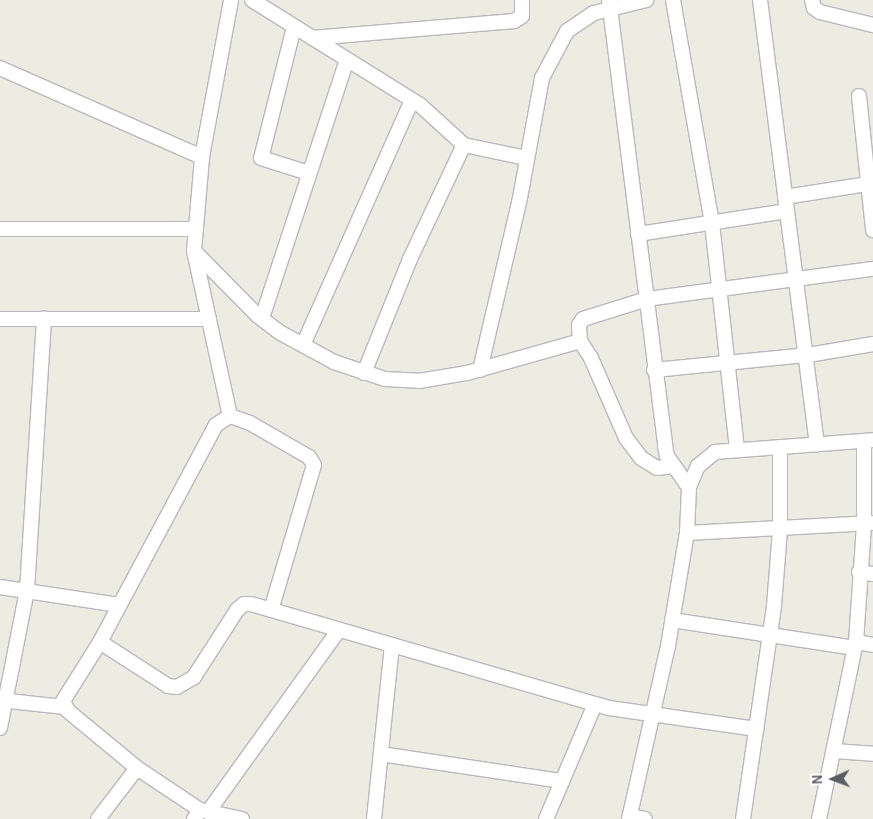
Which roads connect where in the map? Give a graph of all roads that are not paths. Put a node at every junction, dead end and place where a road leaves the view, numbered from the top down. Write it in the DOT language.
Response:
graph roads {
  1 [pos="231,0"];
  2 [pos="252,0"];
  3 [pos="522,0"];
  4 [pos="646,0"];
  5 [pos="673,0"];
  6 [pos="760,0"];
  7 [pos="812,0"];
  8 [pos="609,4"];
  9 [pos="873,25"];
  10 [pos="294,27"];
  11 [pos="312,38"];
  12 [pos="347,60"];
  13 [pos="0,68"];
  14 [pos="858,96"];
  15 [pos="412,100"];
  16 [pos="464,145"];
  17 [pos="202,157"];
  18 [pos="526,158"];
  19 [pos="308,172"];
  20 [pos="871,183"];
  21 [pos="785,204"];
  22 [pos="712,222"];
  23 [pos="0,229"];
  24 [pos="196,229"];
  25 [pos="873,230"];
  26 [pos="638,234"];
  27 [pos="194,251"];
  28 [pos="873,269"];
  29 [pos="797,280"];
  30 [pos="720,290"];
  31 [pos="647,299"];
  32 [pos="262,318"];
  33 [pos="0,319"];
  34 [pos="44,319"];
  35 [pos="209,319"];
  36 [pos="580,341"];
  37 [pos="873,344"];
  38 [pos="302,345"];
  39 [pos="808,355"];
  40 [pos="729,361"];
  41 [pos="480,370"];
  42 [pos="654,370"];
  43 [pos="364,373"];
  44 [pos="230,416"];
  45 [pos="868,440"];
  46 [pos="817,444"];
  47 [pos="780,447"];
  48 [pos="737,449"];
  49 [pos="674,466"];
  50 [pos="689,487"];
  51 [pos="868,524"];
  52 [pos="780,530"];
  53 [pos="687,533"];
  54 [pos="859,572"];
  55 [pos="873,574"];
  56 [pos="0,587"];
  57 [pos="27,590"];
  58 [pos="119,605"];
  59 [pos="271,610"];
  60 [pos="672,620"];
  61 [pos="339,630"];
  62 [pos="770,634"];
  63 [pos="100,642"];
  64 [pos="392,645"];
  65 [pos="855,645"];
  66 [pos="873,646"];
  67 [pos="4,701"];
  68 [pos="595,704"];
  69 [pos="63,706"];
  70 [pos="652,716"];
  71 [pos="0,728"];
  72 [pos="757,729"];
  73 [pos="834,751"];
  74 [pos="381,754"];
  75 [pos="873,754"];
  76 [pos="137,768"];
  77 [pos="562,781"];
  78 [pos="201,814"];
  79 [pos="629,818"];
  80 [pos="98,819"];
  81 [pos="242,819"];
  82 [pos="374,819"];
  83 [pos="546,819"];
  84 [pos="644,819"];
  85 [pos="743,819"];
  86 [pos="819,819"];
  1 -- 17 [label="street"];
  2 -- 10 [label="street"];
  3 -- 11 [label="street"];
  4 -- 8 [label="street"];
  5 -- 22 [label="street"];
  6 -- 21 [label="street"];
  7 -- 9 [label="street"];
  8 -- 18 [label="street"];
  8 -- 26 [label="street"];
  10 -- 11 [label="street"];
  10 -- 19 [label="street"];
  11 -- 12 [label="street"];
  12 -- 15 [label="street"];
  12 -- 19 [label="street"];
  13 -- 17 [label="street"];
  14 -- 20 [label="street"];
  15 -- 16 [label="street"];
  15 -- 38 [label="street"];
  16 -- 18 [label="street"];
  16 -- 43 [label="street"];
  17 -- 24 [label="street"];
  18 -- 41 [label="street"];
  19 -- 32 [label="street"];
  20 -- 21 [label="street"];
  20 -- 25 [label="street"];
  21 -- 22 [label="street"];
  21 -- 29 [label="street"];
  22 -- 26 [label="street"];
  22 -- 30 [label="street"];
  23 -- 24 [label="street"];
  24 -- 27 [label="street"];
  26 -- 31 [label="street"];
  27 -- 32 [label="street"];
  27 -- 35 [label="street"];
  28 -- 29 [label="street"];
  29 -- 30 [label="street"];
  29 -- 39 [label="street"];
  30 -- 31 [label="street"];
  30 -- 40 [label="street"];
  31 -- 36 [label="street"];
  31 -- 42 [label="street"];
  32 -- 38 [label="street"];
  33 -- 34 [label="street"];
  34 -- 35 [label="street"];
  34 -- 57 [label="street"];
  35 -- 44 [label="street"];
  36 -- 41 [label="street"];
  36 -- 49 [label="street"];
  37 -- 39 [label="street"];
  38 -- 43 [label="street"];
  39 -- 40 [label="street"];
  39 -- 46 [label="street"];
  40 -- 42 [label="street"];
  40 -- 48 [label="street"];
  41 -- 43 [label="street"];
  42 -- 49 [label="street"];
  44 -- 58 [label="street"];
  44 -- 59 [label="street"];
  45 -- 46 [label="street"];
  45 -- 51 [label="street"];
  46 -- 47 [label="street"];
  47 -- 48 [label="street"];
  47 -- 52 [label="street"];
  48 -- 50 [label="street"];
  49 -- 50 [label="street"];
  50 -- 53 [label="street"];
  51 -- 52 [label="street"];
  51 -- 54 [label="street"];
  52 -- 53 [label="street"];
  52 -- 62 [label="street"];
  53 -- 60 [label="street"];
  54 -- 55 [label="street"];
  54 -- 65 [label="street"];
  56 -- 57 [label="street"];
  57 -- 58 [label="street"];
  57 -- 67 [label="street"];
  58 -- 63 [label="street"];
  59 -- 61 [label="street"];
  59 -- 63 [label="street"];
  60 -- 62 [label="street"];
  60 -- 70 [label="street"];
  61 -- 64 [label="street"];
  61 -- 78 [label="street"];
  62 -- 65 [label="street"];
  62 -- 72 [label="street"];
  63 -- 69 [label="street"];
  64 -- 68 [label="street"];
  64 -- 74 [label="street"];
  65 -- 66 [label="street"];
  65 -- 73 [label="street"];
  67 -- 69 [label="street"];
  67 -- 71 [label="street"];
  68 -- 70 [label="street"];
  68 -- 77 [label="street"];
  69 -- 76 [label="street"];
  70 -- 72 [label="street"];
  70 -- 79 [label="street"];
  72 -- 85 [label="street"];
  73 -- 75 [label="street"];
  73 -- 86 [label="street"];
  74 -- 77 [label="street"];
  74 -- 82 [label="street"];
  76 -- 78 [label="street"];
  76 -- 80 [label="street"];
  77 -- 83 [label="street"];
  78 -- 81 [label="street"];
  79 -- 84 [label="street"];
}
